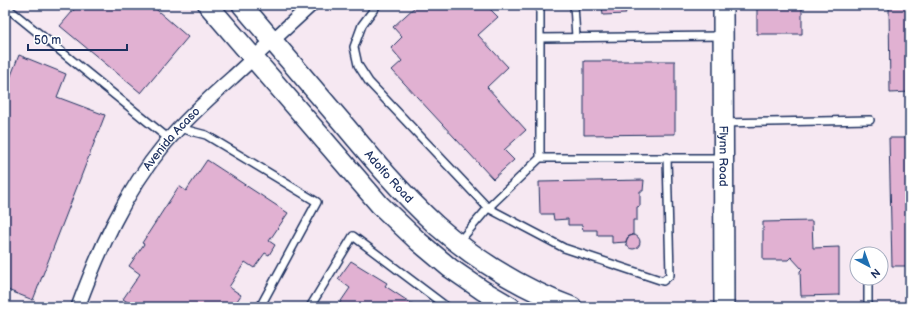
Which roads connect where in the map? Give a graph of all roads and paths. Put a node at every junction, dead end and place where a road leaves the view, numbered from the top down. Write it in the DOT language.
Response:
graph roads {
  1 [pos="208,5"];
  2 [pos="242,5"];
  3 [pos="311,5"];
  4 [pos="377,5"];
  5 [pos="540,5"];
  6 [pos="574,5"];
  7 [pos="723,5"];
  8 [pos="5,6"];
  9 [pos="723,36"];
  10 [pos="576,37"];
  11 [pos="540,38"];
  12 [pos="273,41"];
  13 [pos="253,58"];
  14 [pos="870,120"];
  15 [pos="723,123"];
  16 [pos="179,128"];
  17 [pos="169,139"];
  18 [pos="667,157"];
  19 [pos="540,158"];
  20 [pos="723,158"];
  21 [pos="488,208"];
  22 [pos="458,243"];
  23 [pos="868,286"];
  24 [pos="78,307"];
  25 [pos="260,307"];
  26 [pos="310,307"];
  27 [pos="447,307"];
  28 [pos="511,307"];
  29 [pos="572,307"];
  30 [pos="724,307"];
  31 [pos="868,307"];
  1 -- 13 [label="main road, Adolfo Road"];
  2 -- 12 [label="main road, Adolfo Road"];
  3 -- 12 [label="street, Avenida Acaso"];
  4 -- 21 [label="lane"];
  5 -- 11 [label="lane"];
  6 -- 10 [label="lane"];
  7 -- 9 [label="main road, Flynn Road"];
  8 -- 17 [label="lane"];
  9 -- 10 [label="lane"];
  9 -- 15 [label="main road, Flynn Road"];
  10 -- 11 [label="lane"];
  11 -- 19 [label="lane"];
  12 -- 13 [label="street, Avenida Acaso"];
  12 -- 22 [label="main road, Adolfo Road"];
  13 -- 16 [label="street, Avenida Acaso"];
  13 -- 28 [label="main road, Adolfo Road"];
  14 -- 15 [label="lane"];
  15 -- 20 [label="main road, Flynn Road"];
  16 -- 17 [label="street, Avenida Acaso"];
  16 -- 25 [label="lane"];
  17 -- 24 [label="street, Avenida Acaso"];
  18 -- 19 [label="lane"];
  18 -- 20 [label="lane"];
  18 -- 21 [label="lane"];
  19 -- 21 [label="lane"];
  20 -- 30 [label="main road, Flynn Road"];
  21 -- 22 [label="lane"];
  22 -- 29 [label="main road, Adolfo Road"];
  23 -- 31 [label="lane"];
  26 -- 27 [label="lane"];
}
